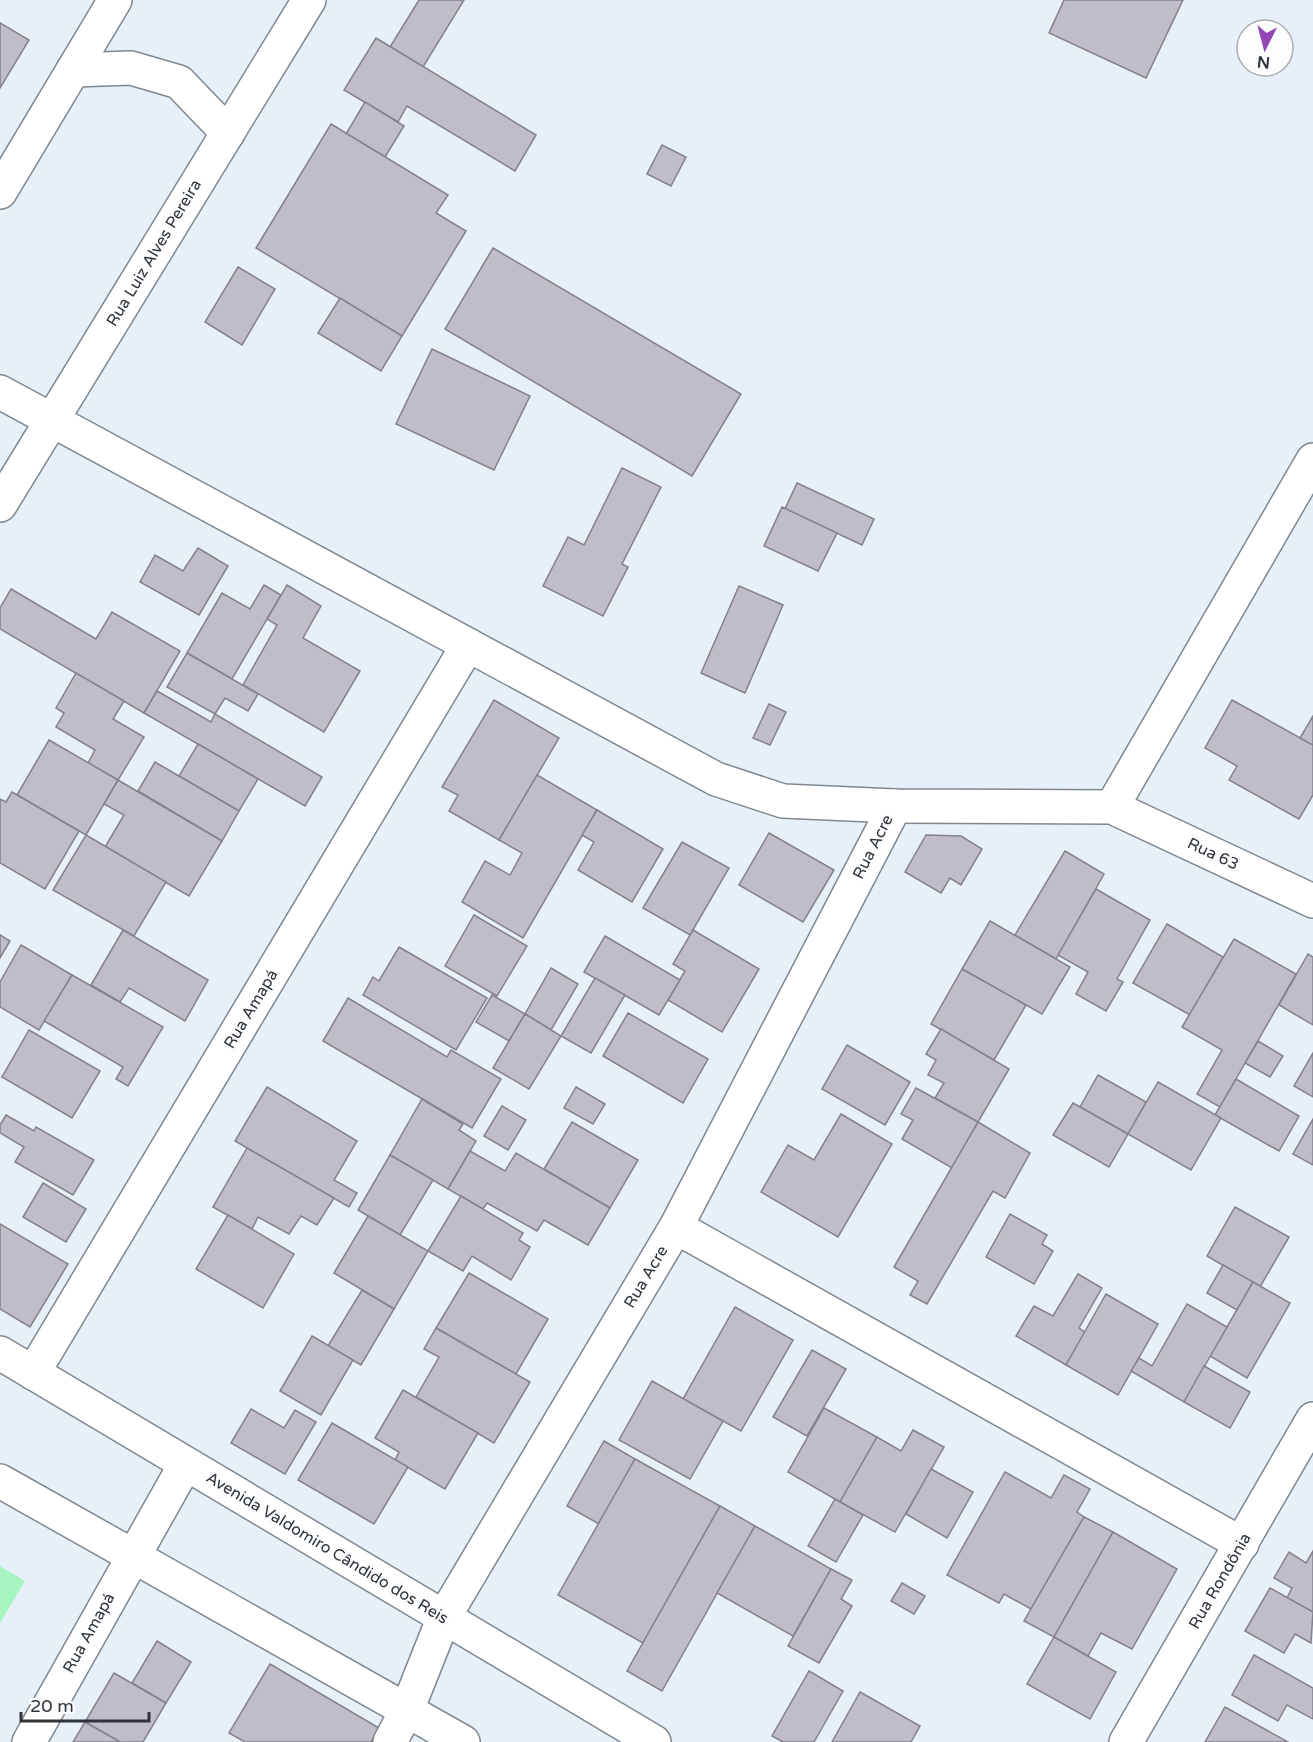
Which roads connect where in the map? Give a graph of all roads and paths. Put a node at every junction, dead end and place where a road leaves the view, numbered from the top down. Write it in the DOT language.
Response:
graph roads {
  1 [pos="115,0"];
  2 [pos="309,0"];
  3 [pos="73,70"];
  4 [pos="228,133"];
  5 [pos="1,188"];
  6 [pos="0,392"];
  7 [pos="52,420"];
  8 [pos="1313,460"];
  9 [pos="0,505"];
  10 [pos="468,645"];
  11 [pos="895,806"];
  12 [pos="1112,807"];
  13 [pos="1313,901"];
  14 [pos="676,1227"];
  15 [pos="0,1353"];
  16 [pos="33,1373"];
  17 [pos="1313,1419"];
  18 [pos="185,1465"];
  19 [pos="0,1480"];
  20 [pos="1242,1544"];
  21 [pos="132,1556"];
  22 [pos="444,1617"];
  23 [pos="407,1710"];
  24 [pos="29,1742"];
  25 [pos="390,1742"];
  26 [pos="463,1742"];
  27 [pos="654,1742"];
  28 [pos="1126,1742"];
  1 -- 3 [label="street"];
  2 -- 4 [label="street, Rua Luiz Alves Pereira"];
  3 -- 4 [label="street"];
  3 -- 5 [label="street"];
  4 -- 7 [label="street, Rua Luiz Alves Pereira"];
  6 -- 7 [label="street"];
  7 -- 9 [label="street, Rua Luiz Alves Pereira"];
  7 -- 10 [label="street"];
  8 -- 12 [label="street"];
  10 -- 11 [label="street"];
  10 -- 16 [label="street, Rua Amapá"];
  11 -- 12 [label="street"];
  11 -- 14 [label="street, Rua Acre"];
  12 -- 13 [label="street, Rua 63"];
  14 -- 20 [label="street"];
  14 -- 22 [label="street, Rua Acre"];
  15 -- 16 [label="street, Avenida Valdomiro Cândido dos Reis"];
  16 -- 18 [label="street, Avenida Valdomiro Cândido dos Reis"];
  17 -- 20 [label="street, Rua Rondônia"];
  18 -- 21 [label="street, Rua Amapá"];
  18 -- 22 [label="street, Avenida Valdomiro Cândido dos Reis"];
  19 -- 21 [label="street"];
  20 -- 28 [label="street, Rua Rondônia"];
  21 -- 23 [label="street"];
  21 -- 24 [label="street, Rua Amapá"];
  22 -- 23 [label="street, Rua Acre"];
  22 -- 27 [label="street, Avenida Valdomiro Cândido dos Reis"];
  23 -- 25 [label="street, Rua Acre"];
  23 -- 26 [label="street"];
}
